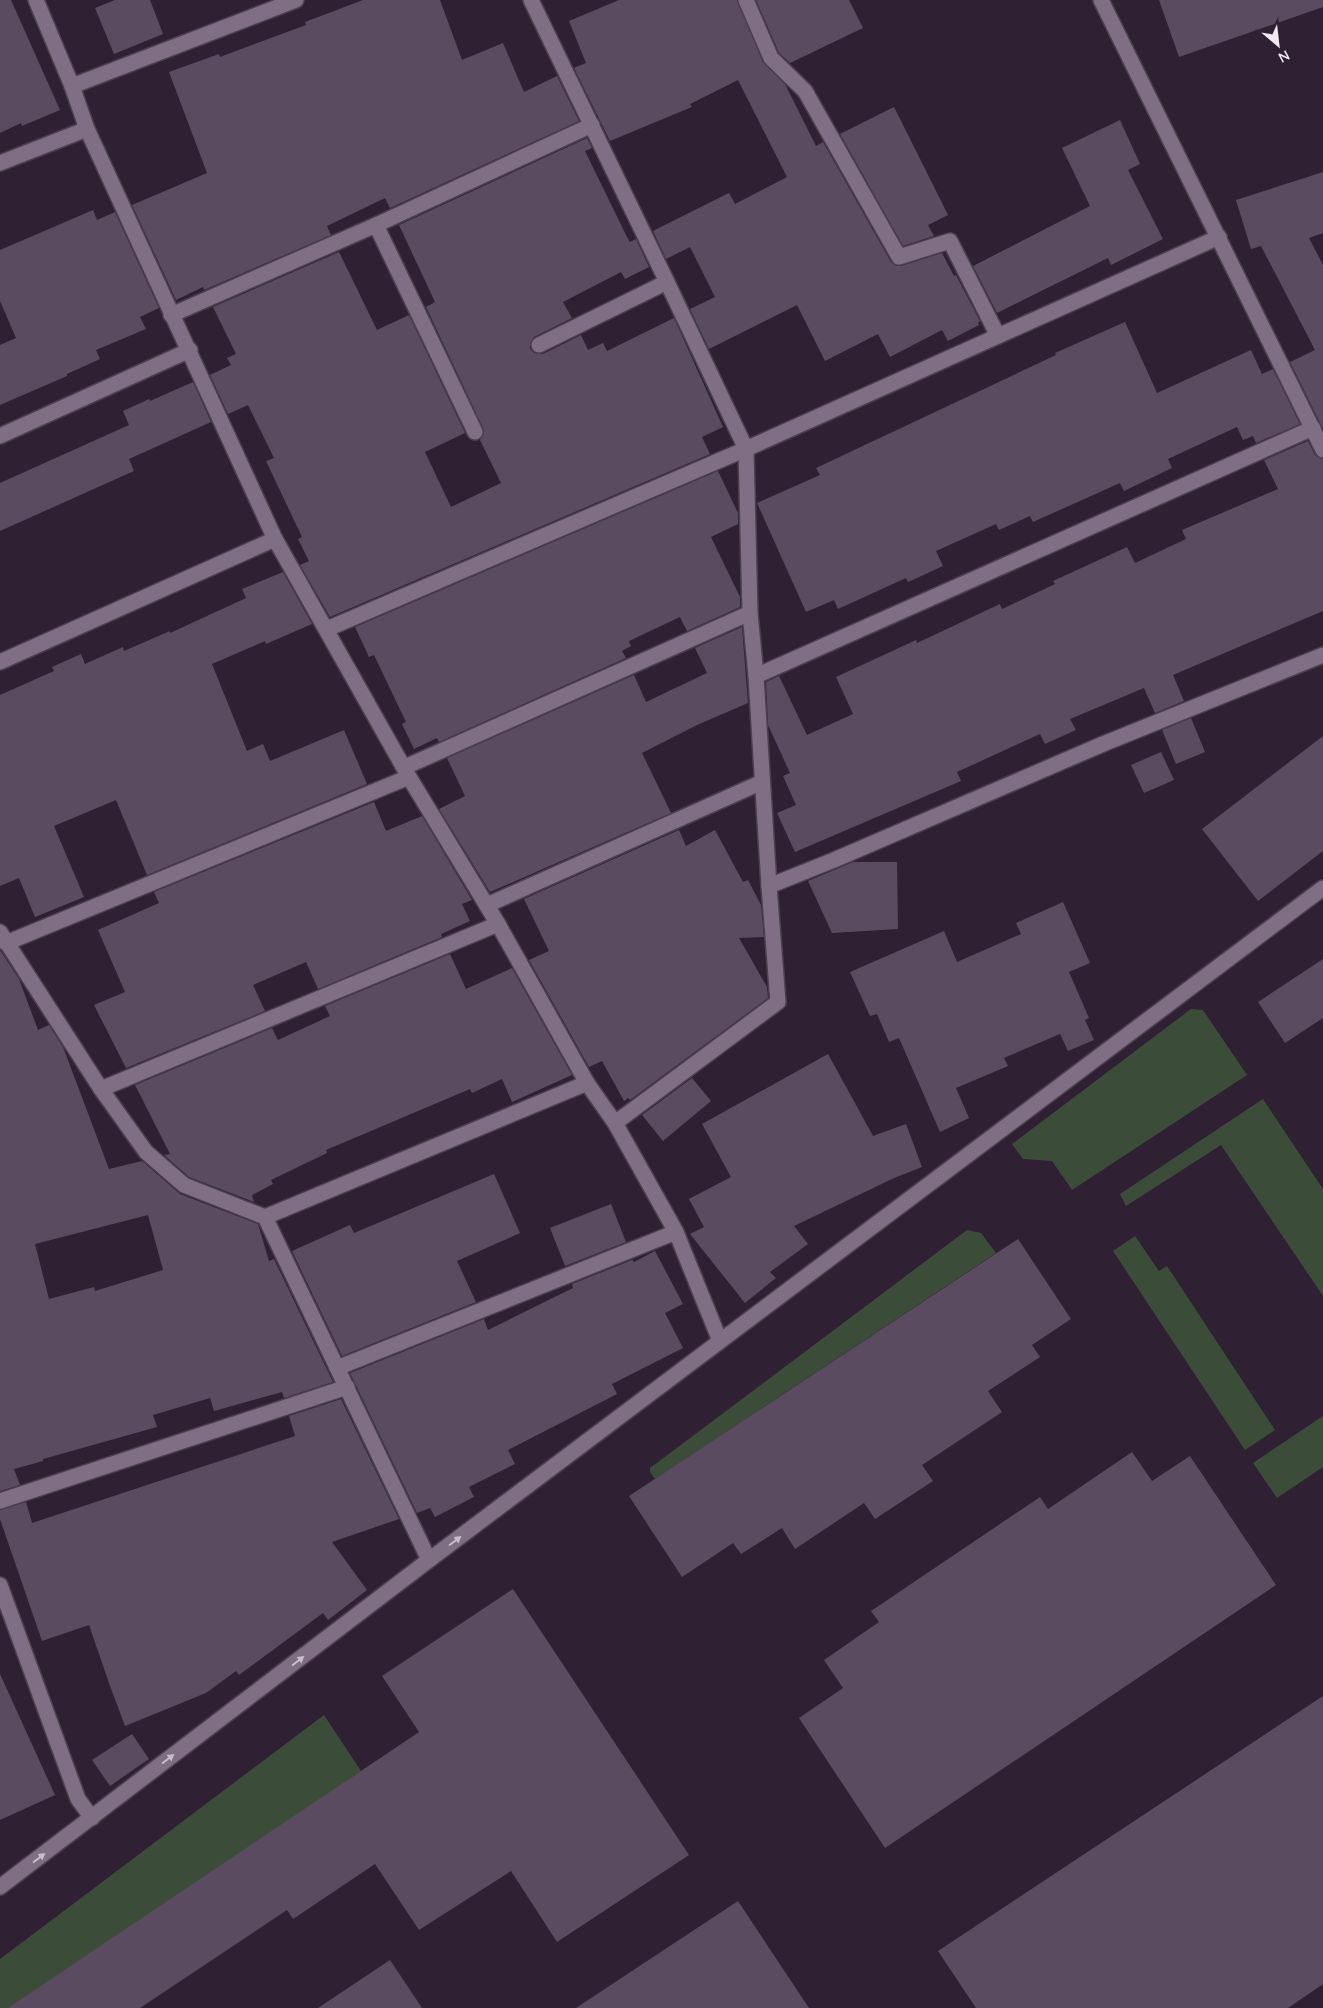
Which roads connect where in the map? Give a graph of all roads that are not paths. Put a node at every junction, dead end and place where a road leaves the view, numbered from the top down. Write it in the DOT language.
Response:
graph roads {
  1 [pos="36,0"];
  2 [pos="296,0"];
  3 [pos="746,0"];
  4 [pos="1101,0"];
  5 [pos="534,1"];
  6 [pos="72,86"];
  7 [pos="592,125"];
  8 [pos="87,129"];
  9 [pos="0,162"];
  10 [pos="376,225"];
  11 [pos="1219,237"];
  12 [pos="667,282"];
  13 [pos="171,315"];
  14 [pos="998,336"];
  15 [pos="539,345"];
  16 [pos="190,350"];
  17 [pos="1313,428"];
  18 [pos="475,432"];
  19 [pos="0,436"];
  20 [pos="746,449"];
  21 [pos="1323,450"];
  22 [pos="275,539"];
  23 [pos="750,613"];
  24 [pos="327,629"];
  25 [pos="1323,655"];
  26 [pos="0,662"];
  27 [pos="756,676"];
  28 [pos="407,772"];
  29 [pos="762,782"];
  30 [pos="769,886"];
  31 [pos="1323,888"];
  32 [pos="486,905"];
  33 [pos="498,924"];
  34 [pos="3,938"];
  35 [pos="587,1083"];
  36 [pos="101,1089"];
  37 [pos="615,1123"];
  38 [pos="265,1217"];
  39 [pos="676,1232"];
  40 [pos="720,1341"];
  41 [pos="338,1368"];
  42 [pos="347,1387"];
  43 [pos="0,1501"];
  44 [pos="429,1560"];
  45 [pos="0,1584"];
  46 [pos="92,1818"];
  47 [pos="0,1887"];
  1 -- 6 [label="street"];
  2 -- 6 [label="street"];
  3 -- 14 [label="street"];
  4 -- 11 [label="street"];
  5 -- 7 [label="street"];
  6 -- 8 [label="street"];
  7 -- 10 [label="street"];
  7 -- 12 [label="street"];
  8 -- 9 [label="street"];
  8 -- 13 [label="street"];
  10 -- 13 [label="street"];
  10 -- 18 [label="street"];
  11 -- 14 [label="street"];
  11 -- 17 [label="street"];
  12 -- 15 [label="street"];
  12 -- 20 [label="street"];
  13 -- 16 [label="street"];
  14 -- 20 [label="street"];
  16 -- 19 [label="street"];
  16 -- 22 [label="street"];
  17 -- 21 [label="street"];
  17 -- 27 [label="street"];
  20 -- 23 [label="street"];
  20 -- 24 [label="street"];
  22 -- 24 [label="street"];
  22 -- 26 [label="street"];
  23 -- 27 [label="street"];
  23 -- 28 [label="street"];
  24 -- 28 [label="street"];
  25 -- 30 [label="street"];
  27 -- 29 [label="street"];
  28 -- 32 [label="street"];
  28 -- 34 [label="street"];
  29 -- 30 [label="street"];
  29 -- 32 [label="street"];
  30 -- 37 [label="street"];
  31 -- 40 [label="street"];
  32 -- 33 [label="street"];
  33 -- 35 [label="street"];
  33 -- 36 [label="street"];
  34 -- 36 [label="street"];
  35 -- 37 [label="street"];
  35 -- 38 [label="street"];
  36 -- 38 [label="street"];
  37 -- 39 [label="street"];
  38 -- 41 [label="street"];
  39 -- 40 [label="street"];
  39 -- 41 [label="street"];
  44 -- 40 [label="street, one-way"];
  41 -- 42 [label="street"];
  42 -- 43 [label="street"];
  42 -- 44 [label="street"];
  46 -- 44 [label="street, one-way"];
  45 -- 46 [label="street"];
  47 -- 46 [label="street, one-way"];
}
